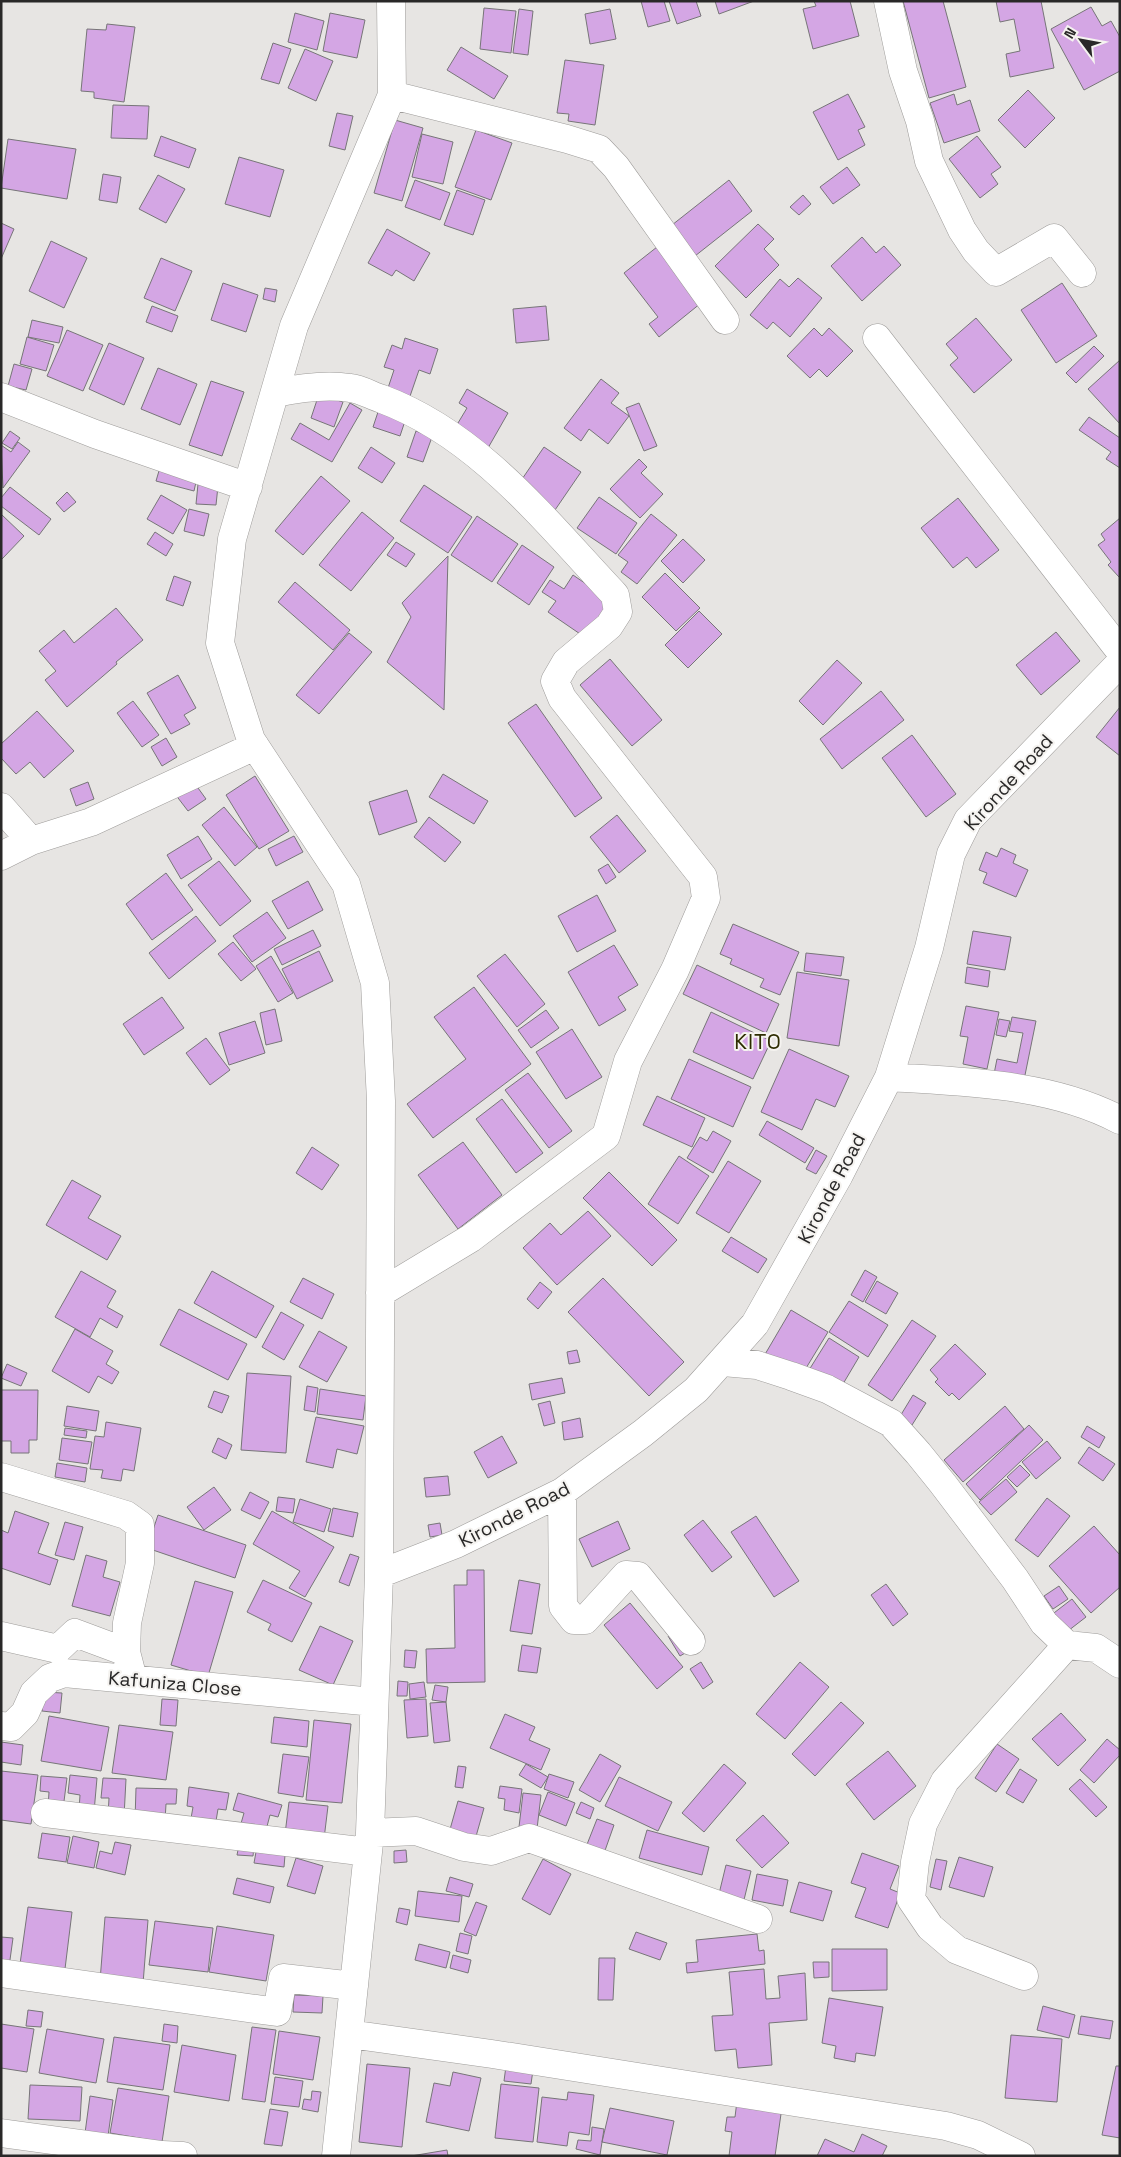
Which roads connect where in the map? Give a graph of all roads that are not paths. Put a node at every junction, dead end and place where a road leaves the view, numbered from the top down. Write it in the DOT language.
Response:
graph roads {
  1 [pos="391,1"];
  2 [pos="888,1"];
  3 [pos="392,96"];
  4 [pos="1082,273"];
  5 [pos="725,320"];
  6 [pos="878,338"];
  7 [pos="275,393"];
  8 [pos="1,397"];
  9 [pos="248,487"];
  10 [pos="1120,651"];
  11 [pos="1120,662"];
  12 [pos="255,746"];
  13 [pos="1,807"];
  14 [pos="31,841"];
  15 [pos="1,856"];
  16 [pos="889,1077"];
  17 [pos="1120,1120"];
  18 [pos="380,1293"];
  19 [pos="723,1362"];
  20 [pos="1,1477"];
  21 [pos="562,1492"];
  22 [pos="379,1574"];
  23 [pos="1,1636"];
  24 [pos="691,1642"];
  25 [pos="1067,1645"];
  26 [pos="126,1652"];
  27 [pos="1120,1664"];
  28 [pos="133,1679"];
  29 [pos="374,1702"];
  30 [pos="1,1726"];
  31 [pos="46,1813"];
  32 [pos="369,1842"];
  33 [pos="758,1919"];
  34 [pos="1,1973"];
  35 [pos="1024,1976"];
  36 [pos="354,1986"];
  37 [pos="348,2034"];
  38 [pos="1,2133"];
  39 [pos="183,2156"];
  40 [pos="336,2156"];
  41 [pos="1021,2156"];
  1 -- 3 [label="street"];
  2 -- 4 [label="street"];
  3 -- 5 [label="street"];
  3 -- 7 [label="street"];
  6 -- 10 [label="street"];
  7 -- 9 [label="street"];
  7 -- 18 [label="street"];
  8 -- 9 [label="street"];
  9 -- 12 [label="street"];
  11 -- 16 [label="street, Kironde Road"];
  12 -- 14 [label="street"];
  12 -- 18 [label="street"];
  13 -- 14 [label="street"];
  14 -- 15 [label="street"];
  16 -- 17 [label="street"];
  16 -- 19 [label="street, Kironde Road"];
  18 -- 22 [label="street"];
  19 -- 21 [label="street, Kironde Road"];
  19 -- 25 [label="street"];
  20 -- 26 [label="street"];
  21 -- 22 [label="street, Kironde Road"];
  21 -- 24 [label="street"];
  22 -- 29 [label="street"];
  23 -- 26 [label="street"];
  25 -- 27 [label="street"];
  25 -- 35 [label="street"];
  26 -- 28 [label="street"];
  28 -- 29 [label="street, Kafuniza Close"];
  28 -- 30 [label="street, Kafuniza Close"];
  29 -- 32 [label="street"];
  31 -- 32 [label="street"];
  32 -- 33 [label="street"];
  32 -- 36 [label="street"];
  34 -- 36 [label="street"];
  36 -- 37 [label="street"];
  37 -- 40 [label="street"];
  37 -- 41 [label="street"];
  38 -- 39 [label="street"];
}
